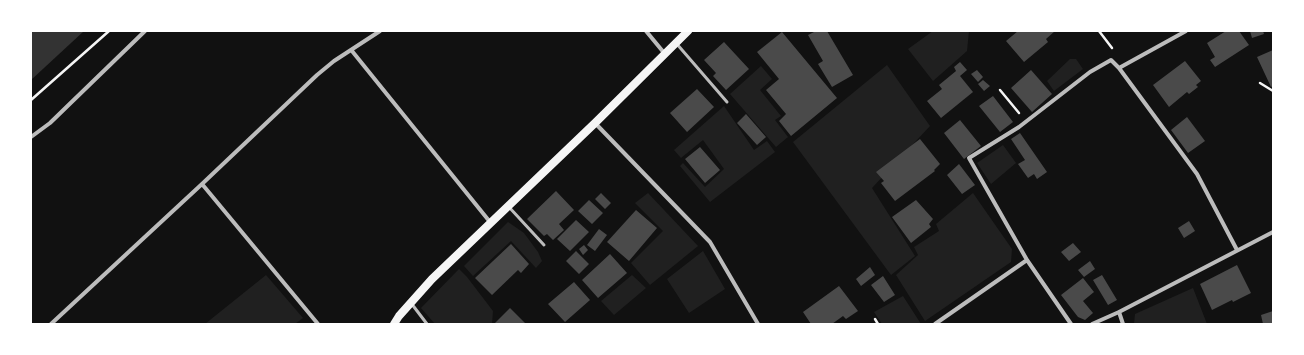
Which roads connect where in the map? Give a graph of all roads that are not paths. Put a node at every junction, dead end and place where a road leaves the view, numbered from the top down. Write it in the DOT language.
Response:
graph roads {
  1 [pos="145,31"];
  2 [pos="380,31"];
  3 [pos="646,31"];
  4 [pos="688,31"];
  5 [pos="1186,31"];
  6 [pos="676,43"];
  7 [pos="352,50"];
  8 [pos="665,54"];
  9 [pos="1119,68"];
  10 [pos="727,102"];
  11 [pos="595,123"];
  12 [pos="31,137"];
  13 [pos="202,184"];
  14 [pos="508,206"];
  15 [pos="490,222"];
  16 [pos="1273,232"];
  17 [pos="544,245"];
  18 [pos="1237,250"];
  19 [pos="1027,260"];
  20 [pos="411,303"];
  21 [pos="1119,312"];
  22 [pos="51,324"];
  23 [pos="318,324"];
  24 [pos="394,324"];
  25 [pos="427,324"];
  26 [pos="758,324"];
  27 [pos="936,324"];
  28 [pos="1071,324"];
  29 [pos="1092,324"];
  30 [pos="1123,324"];
  1 -- 12 [label="street"];
  2 -- 7 [label="street"];
  3 -- 8 [label="street"];
  4 -- 6 [label="main road"];
  5 -- 9 [label="street"];
  6 -- 8 [label="main road"];
  6 -- 10 [label="lane"];
  7 -- 13 [label="street"];
  7 -- 15 [label="street"];
  8 -- 11 [label="main road"];
  9 -- 18 [label="street"];
  9 -- 19 [label="street"];
  11 -- 14 [label="main road"];
  11 -- 26 [label="street"];
  13 -- 22 [label="street"];
  13 -- 23 [label="street"];
  14 -- 15 [label="main road"];
  14 -- 17 [label="lane"];
  15 -- 20 [label="main road"];
  16 -- 18 [label="street"];
  18 -- 21 [label="street"];
  19 -- 27 [label="street"];
  19 -- 28 [label="street"];
  20 -- 24 [label="main road"];
  20 -- 25 [label="lane"];
  21 -- 29 [label="street"];
  21 -- 30 [label="street"];
}
